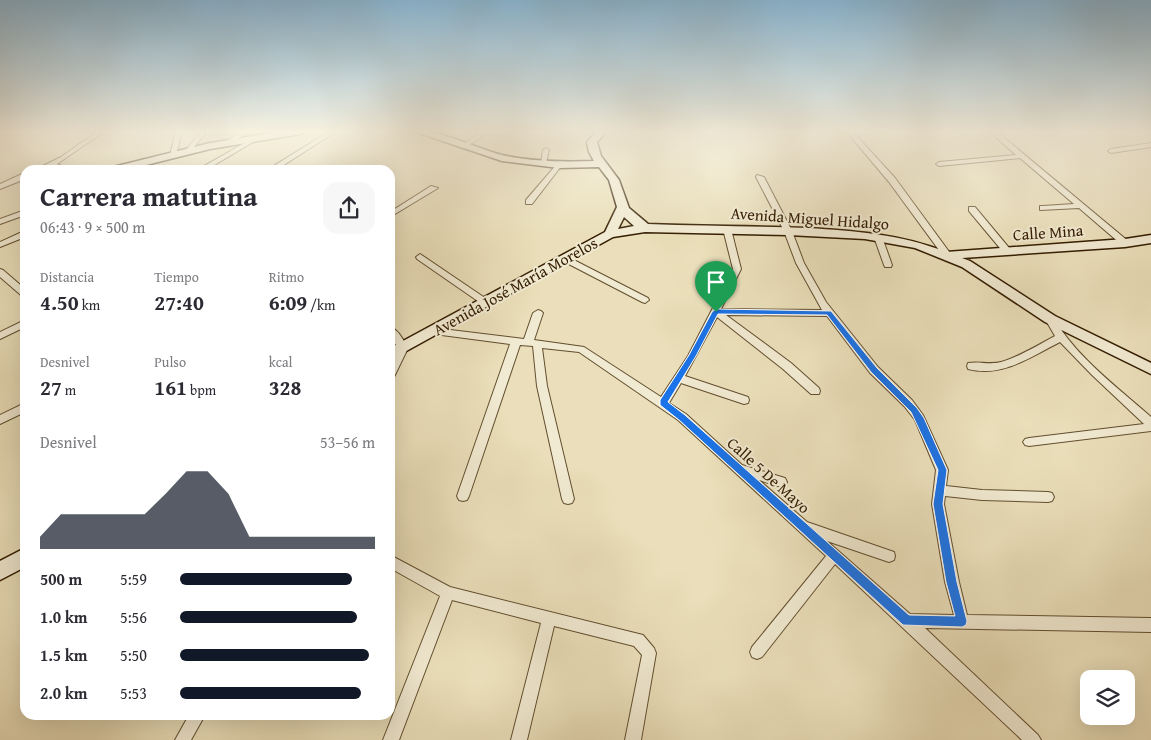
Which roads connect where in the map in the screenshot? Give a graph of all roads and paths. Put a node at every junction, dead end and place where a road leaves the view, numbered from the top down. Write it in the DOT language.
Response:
graph roads {
  1 [pos="559,165"];
  2 [pos="604,166"];
  3 [pos="879,166"];
  4 [pos="1033,166"];
  5 [pos="760,177"];
  6 [pos="20,178"];
  7 [pos="0,186"];
  8 [pos="434,188"];
  9 [pos="529,202"];
  10 [pos="1081,206"];
  11 [pos="623,207"];
  12 [pos="1043,208"];
  13 [pos="972,209"];
  14 [pos="395,212"];
  15 [pos="20,214"];
  16 [pos="0,222"];
  17 [pos="645,228"];
  18 [pos="727,229"];
  19 [pos="788,231"];
  20 [pos="610,234"];
  21 [pos="20,236"];
  22 [pos="878,237"];
  23 [pos="1149,241"];
  24 [pos="1125,243"];
  25 [pos="0,245"];
  26 [pos="1007,251"];
  27 [pos="947,255"];
  28 [pos="420,257"];
  29 [pos="564,258"];
  30 [pos="888,265"];
  31 [pos="2,277"];
  32 [pos="20,290"];
  33 [pos="646,300"];
  34 [pos="485,302"];
  35 [pos="716,312"];
  36 [pos="538,313"];
  37 [pos="829,313"];
  38 [pos="1050,319"];
  39 [pos="20,326"];
  40 [pos="434,331"];
  41 [pos="0,336"];
  42 [pos="395,336"];
  43 [pos="1061,336"];
  44 [pos="527,342"];
  45 [pos="403,348"];
  46 [pos="395,352"];
  47 [pos="395,364"];
  48 [pos="972,366"];
  49 [pos="1151,369"];
  50 [pos="679,378"];
  51 [pos="815,391"];
  52 [pos="744,400"];
  53 [pos="663,403"];
  54 [pos="20,410"];
  55 [pos="0,420"];
  56 [pos="1151,425"];
  57 [pos="1029,442"];
  58 [pos="736,468"];
  59 [pos="781,482"];
  60 [pos="939,490"];
  61 [pos="463,496"];
  62 [pos="1048,498"];
  63 [pos="568,499"];
  64 [pos="802,526"];
  65 [pos="834,556"];
  66 [pos="889,556"];
  67 [pos="20,560"];
  68 [pos="395,565"];
  69 [pos="0,571"];
  70 [pos="448,593"];
  71 [pos="549,618"];
  72 [pos="907,621"];
  73 [pos="962,621"];
  74 [pos="1151,625"];
  75 [pos="757,652"];
  76 [pos="194,720"];
  77 [pos="183,740"];
  78 [pos="391,740"];
  79 [pos="519,740"];
  80 [pos="633,740"];
  81 [pos="1033,740"];
  1 -- 9 [label="street"];
  2 -- 11 [label="street"];
  3 -- 27 [label="street"];
  4 -- 10 [label="street"];
  5 -- 19 [label="street"];
  6 -- 7 [label="street"];
  8 -- 14 [label="street"];
  10 -- 12 [label="street"];
  10 -- 24 [label="street"];
  11 -- 17 [label="street"];
  11 -- 20 [label="street"];
  13 -- 26 [label="street"];
  15 -- 16 [label="street"];
  17 -- 18 [label="street, Avenida Miguel Hidalgo"];
  17 -- 20 [label="street, Avenida José María Morelos"];
  18 -- 19 [label="street, Avenida Miguel Hidalgo"];
  18 -- 35 [label="street"];
  19 -- 22 [label="street, Avenida Miguel Hidalgo"];
  19 -- 37 [label="street"];
  20 -- 29 [label="street, Avenida José María Morelos"];
  21 -- 25 [label="street"];
  22 -- 27 [label="street, Avenida Miguel Hidalgo"];
  22 -- 30 [label="street"];
  23 -- 24 [label="street, Calle Mina"];
  24 -- 26 [label="street, Calle Mina"];
  26 -- 27 [label="street, Calle Mina"];
  27 -- 38 [label="street, Avenida Miguel Hidalgo"];
  28 -- 34 [label="street"];
  29 -- 33 [label="street"];
  29 -- 34 [label="street, Avenida José María Morelos"];
  31 -- 32 [label="street"];
  34 -- 40 [label="street, Avenida José María Morelos"];
  35 -- 37 [label="street"];
  35 -- 50 [label="street"];
  35 -- 51 [label="street"];
  36 -- 44 [label="street"];
  37 -- 60 [label="street"];
  38 -- 43 [label="street"];
  38 -- 49 [label="street, Avenida Miguel Hidalgo"];
  39 -- 41 [label="street"];
  40 -- 44 [label="street, Calle 5 De Mayo"];
  40 -- 45 [label="street, Avenida José María Morelos"];
  42 -- 45 [label="street"];
  43 -- 48 [label="street"];
  43 -- 56 [label="street"];
  44 -- 53 [label="street, Calle 5 De Mayo"];
  44 -- 61 [label="street"];
  44 -- 63 [label="street"];
  45 -- 46 [label="street, Avenida José María Morelos"];
  45 -- 47 [label="street"];
  50 -- 52 [label="street"];
  50 -- 53 [label="street"];
  53 -- 58 [label="street, Calle 5 De Mayo"];
  54 -- 55 [label="street"];
  56 -- 57 [label="street"];
  58 -- 59 [label="street"];
  58 -- 64 [label="street, Calle 5 De Mayo"];
  60 -- 62 [label="street"];
  60 -- 73 [label="street"];
  64 -- 65 [label="street, Calle 5 De Mayo"];
  64 -- 66 [label="street"];
  65 -- 72 [label="street, Calle 5 De Mayo"];
  65 -- 75 [label="street"];
  67 -- 69 [label="street"];
  68 -- 70 [label="street"];
  70 -- 71 [label="street"];
  70 -- 78 [label="street"];
  71 -- 79 [label="street"];
  71 -- 80 [label="street"];
  72 -- 73 [label="street"];
  72 -- 81 [label="street, Calle 5 De Mayo"];
  73 -- 74 [label="street"];
  76 -- 77 [label="street"];
}
